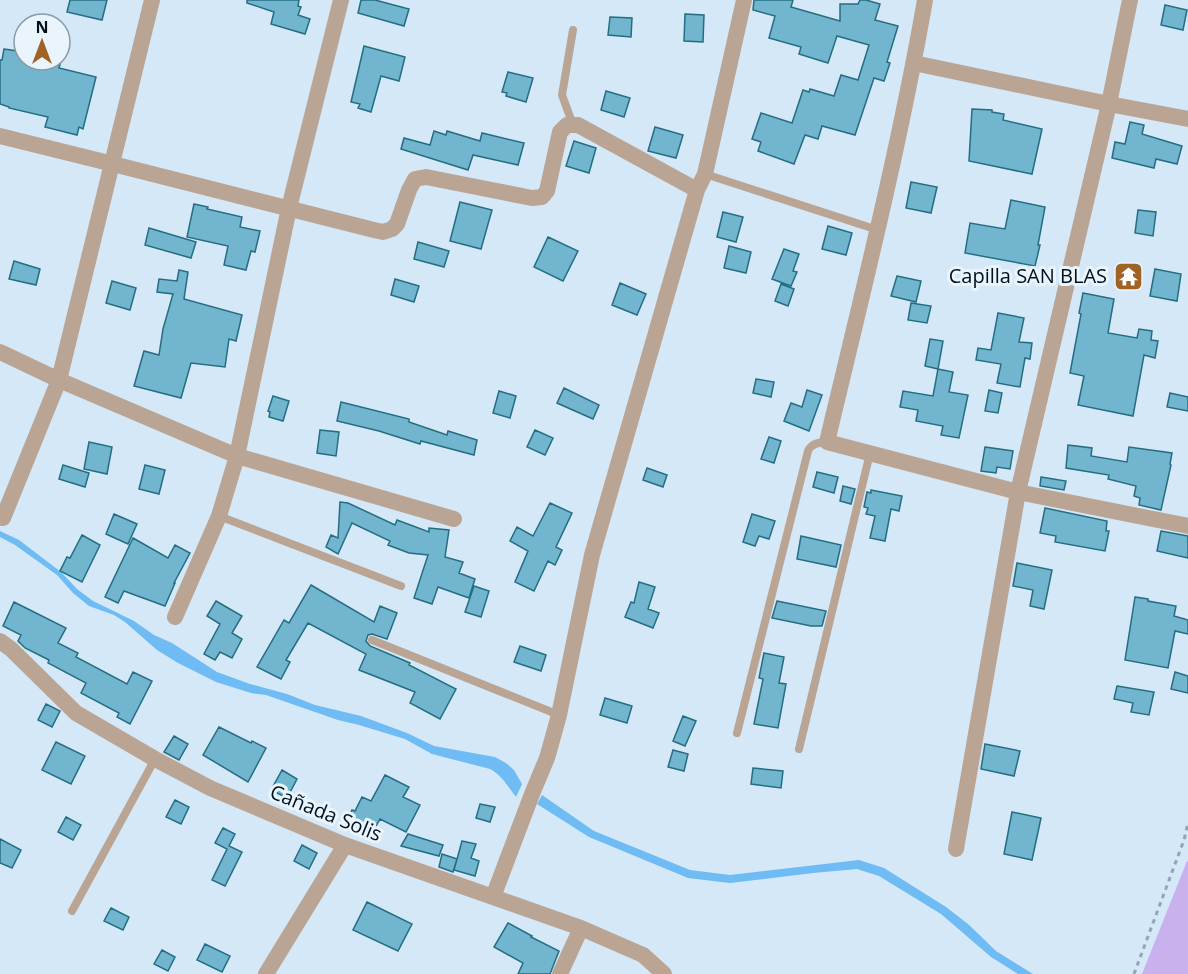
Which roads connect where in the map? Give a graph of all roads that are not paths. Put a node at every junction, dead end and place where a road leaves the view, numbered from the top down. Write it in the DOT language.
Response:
graph roads {
  1 [pos="152,0"];
  2 [pos="341,0"];
  3 [pos="744,0"];
  4 [pos="925,0"];
  5 [pos="1130,0"];
  6 [pos="573,30"];
  7 [pos="914,63"];
  8 [pos="1109,104"];
  9 [pos="1188,119"];
  10 [pos="573,125"];
  11 [pos="0,136"];
  12 [pos="113,164"];
  13 [pos="705,174"];
  14 [pos="697,190"];
  15 [pos="289,208"];
  16 [pos="878,230"];
  17 [pos="0,352"];
  18 [pos="59,380"];
  19 [pos="827,442"];
  20 [pos="870,453"];
  21 [pos="237,456"];
  22 [pos="1018,492"];
  23 [pos="219,516"];
  24 [pos="3,518"];
  25 [pos="454,519"];
  26 [pos="1188,526"];
  27 [pos="401,586"];
  28 [pos="175,617"];
  29 [pos="0,640"];
  30 [pos="372,640"];
  31 [pos="559,715"];
  32 [pos="737,733"];
  33 [pos="799,749"];
  34 [pos="155,759"];
  35 [pos="345,845"];
  36 [pos="956,849"];
  37 [pos="493,897"];
  38 [pos="72,911"];
  39 [pos="581,928"];
  40 [pos="266,974"];
  41 [pos="560,974"];
  42 [pos="664,974"];
  1 -- 12 [label="street"];
  2 -- 15 [label="street"];
  3 -- 13 [label="street"];
  4 -- 7 [label="street"];
  5 -- 8 [label="street"];
  6 -- 10 [label="lane"];
  7 -- 8 [label="street"];
  7 -- 16 [label="street"];
  8 -- 9 [label="street"];
  8 -- 22 [label="street"];
  10 -- 14 [label="street"];
  10 -- 15 [label="street"];
  11 -- 12 [label="street"];
  12 -- 15 [label="street"];
  12 -- 18 [label="street"];
  13 -- 14 [label="street"];
  13 -- 16 [label="lane"];
  14 -- 31 [label="street"];
  15 -- 21 [label="street"];
  16 -- 19 [label="street"];
  17 -- 18 [label="street"];
  18 -- 21 [label="street"];
  18 -- 24 [label="street"];
  19 -- 20 [label="street"];
  19 -- 32 [label="lane"];
  20 -- 22 [label="street"];
  20 -- 33 [label="lane"];
  21 -- 23 [label="street"];
  21 -- 25 [label="street"];
  22 -- 26 [label="street"];
  22 -- 36 [label="street"];
  23 -- 27 [label="lane"];
  23 -- 28 [label="street"];
  29 -- 34 [label="street, Cañada Solis"];
  30 -- 31 [label="lane"];
  31 -- 37 [label="street"];
  34 -- 35 [label="street, Cañada Solis"];
  34 -- 38 [label="lane"];
  35 -- 37 [label="street, Cañada Solis"];
  35 -- 40 [label="street"];
  37 -- 39 [label="street, Cañada Solis"];
  39 -- 41 [label="street"];
  39 -- 42 [label="street, Cañada Solis"];
}
